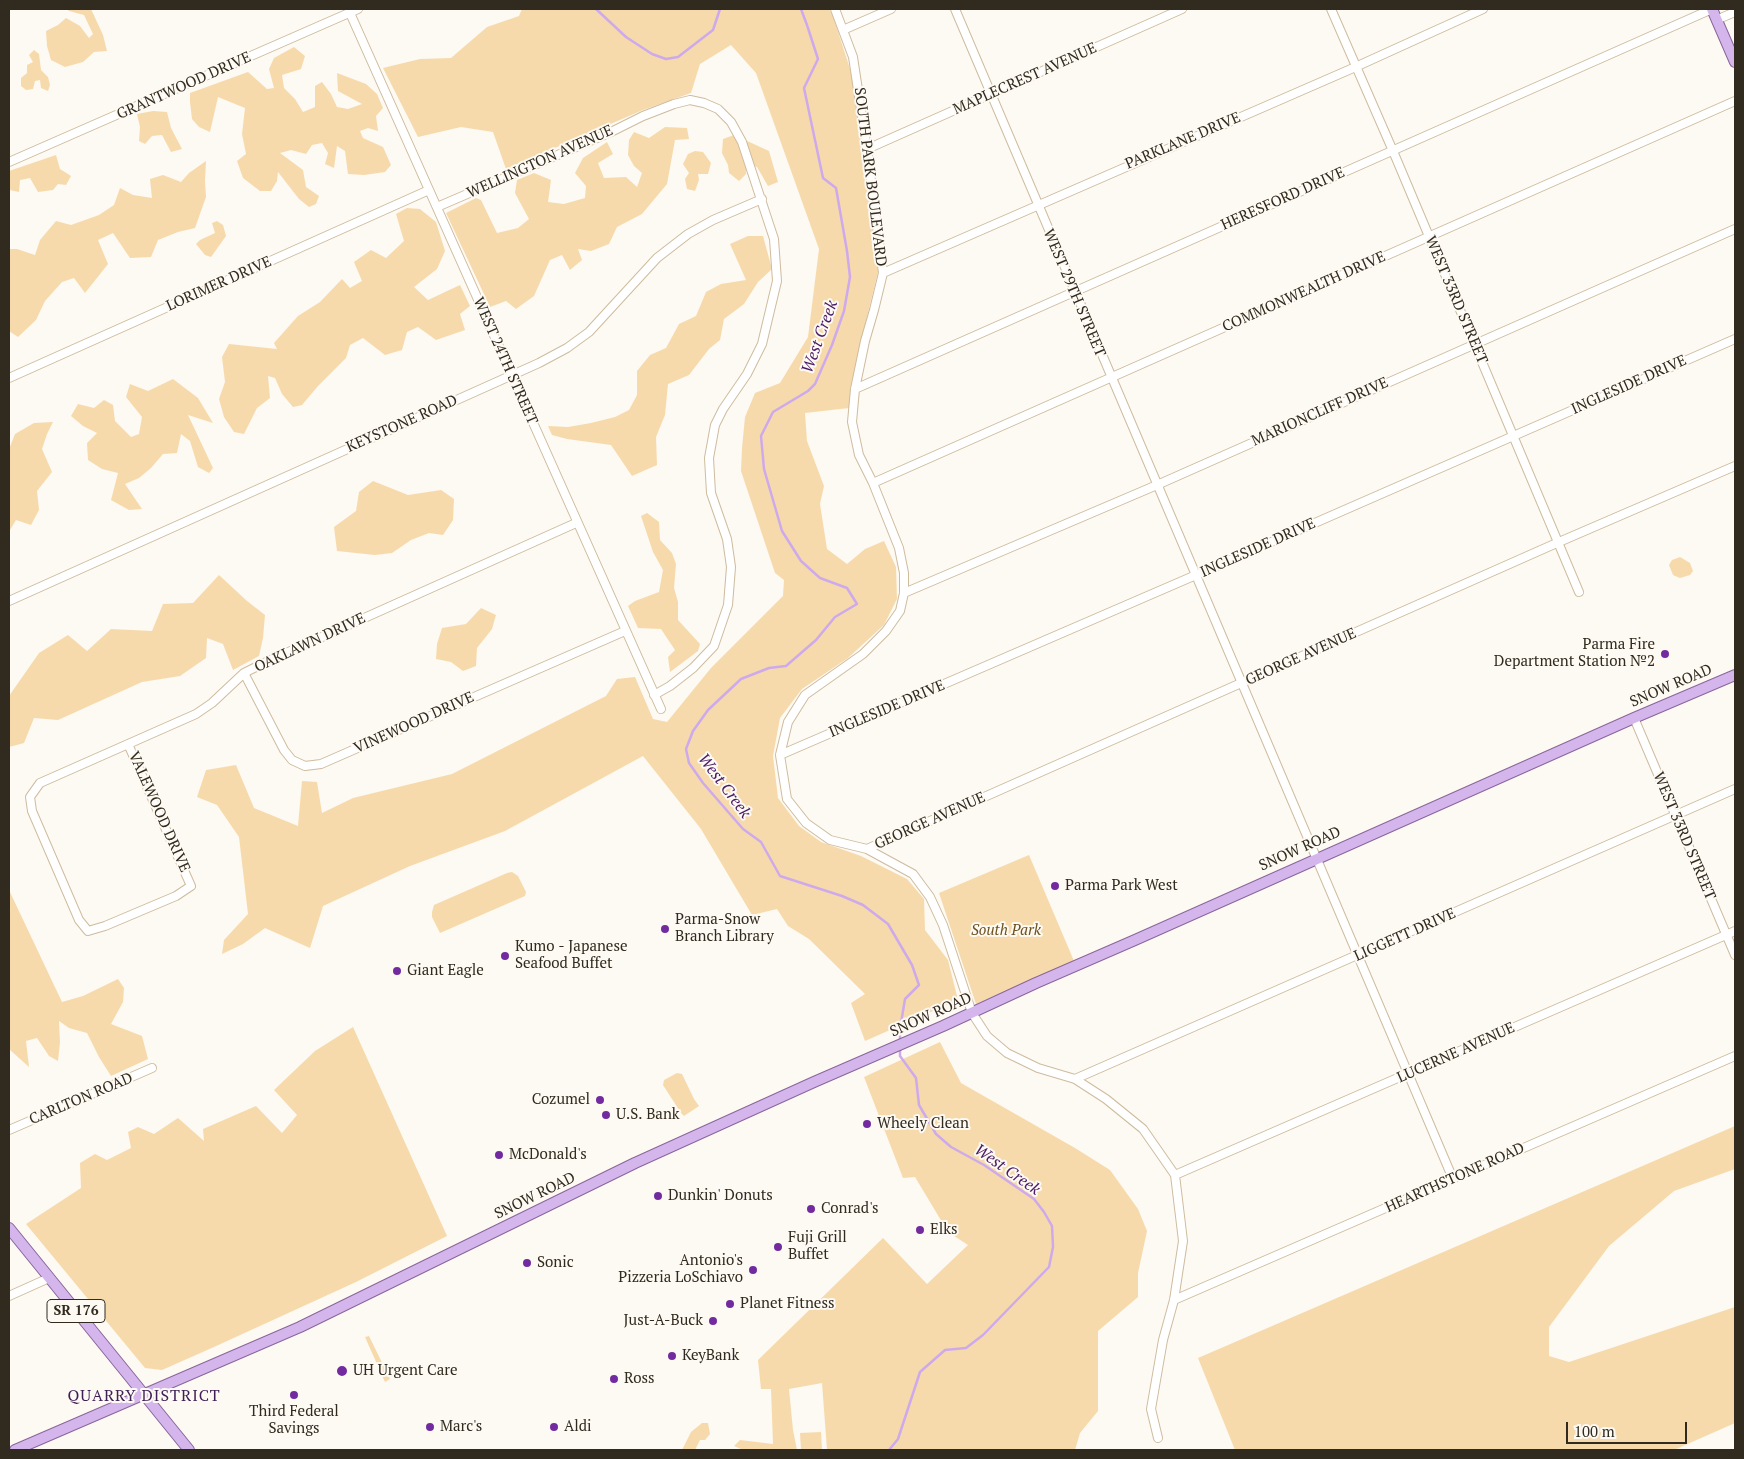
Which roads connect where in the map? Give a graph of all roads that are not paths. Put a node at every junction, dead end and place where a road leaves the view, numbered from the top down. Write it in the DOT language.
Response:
graph roads {
  1 [pos="358,9"];
  2 [pos="835,9"];
  3 [pos="891,9"];
  4 [pos="955,9"];
  5 [pos="1182,9"];
  6 [pos="1331,9"];
  7 [pos="1482,9"];
  8 [pos="1712,9"];
  9 [pos="1735,12"];
  10 [pos="350,13"];
  11 [pos="1716,20"];
  12 [pos="843,30"];
  13 [pos="1735,62"];
  14 [pos="1355,67"];
  15 [pos="991,94"];
  16 [pos="1735,101"];
  17 [pos="867,149"];
  18 [pos="1393,151"];
  19 [pos="9,162"];
  20 [pos="429,190"];
  21 [pos="762,199"];
  22 [pos="1037,204"];
  23 [pos="437,207"];
  24 [pos="1735,229"];
  25 [pos="1429,236"];
  26 [pos="883,273"];
  27 [pos="1074,292"];
  28 [pos="1735,339"];
  29 [pos="1475,343"];
  30 [pos="511,375"];
  31 [pos="1110,377"];
  32 [pos="9,378"];
  33 [pos="855,389"];
  34 [pos="1514,436"];
  35 [pos="1735,466"];
  36 [pos="873,483"];
  37 [pos="1157,485"];
  38 [pos="576,523"];
  39 [pos="1559,542"];
  40 [pos="1196,576"];
  41 [pos="1579,592"];
  42 [pos="904,593"];
  43 [pos="9,601"];
  44 [pos="625,631"];
  45 [pos="244,673"];
  46 [pos="1735,675"];
  47 [pos="1243,687"];
  48 [pos="654,695"];
  49 [pos="661,709"];
  50 [pos="1634,718"];
  51 [pos="128,744"];
  52 [pos="780,755"];
  53 [pos="1735,789"];
  54 [pos="1675,815"];
  55 [pos="867,849"];
  56 [pos="1316,859"];
  57 [pos="88,931"];
  58 [pos="1735,931"];
  59 [pos="1726,935"];
  60 [pos="1735,955"];
  61 [pos="1357,956"];
  62 [pos="972,1013"];
  63 [pos="1735,1056"];
  64 [pos="152,1068"];
  65 [pos="1408,1074"];
  66 [pos="1074,1079"];
  67 [pos="9,1130"];
  68 [pos="1175,1175"];
  69 [pos="1453,1179"];
  70 [pos="9,1228"];
  71 [pos="49,1278"];
  72 [pos="9,1296"];
  73 [pos="1174,1300"];
  74 [pos="144,1394"];
  75 [pos="1158,1438"];
  76 [pos="15,1450"];
  77 [pos="189,1450"];
  1 -- 10 [label="street, GRANTWOOD DRIVE"];
  2 -- 12 [label="street, SOUTH PARK BOULEVARD"];
  3 -- 12 [label="street"];
  4 -- 15 [label="street, WEST 29TH STREET"];
  5 -- 15 [label="street, MAPLECREST AVENUE"];
  6 -- 14 [label="street, WEST 33RD STREET"];
  7 -- 14 [label="street, PARKLANE DRIVE"];
  8 -- 11 [label="main road"];
  8 -- 18 [label="street, HERESFORD DRIVE"];
  9 -- 11 [label="street"];
  10 -- 19 [label="street, GRANTWOOD DRIVE"];
  10 -- 20 [label="street, WEST 24TH STREET"];
  11 -- 13 [label="main road"];
  12 -- 17 [label="street, SOUTH PARK BOULEVARD"];
  14 -- 18 [label="street, WEST 33RD STREET"];
  14 -- 22 [label="street, PARKLANE DRIVE"];
  15 -- 17 [label="street, MAPLECREST AVENUE"];
  15 -- 22 [label="street, WEST 29TH STREET"];
  16 -- 25 [label="street, COMMONWEALTH DRIVE"];
  17 -- 26 [label="street, SOUTH PARK BOULEVARD"];
  18 -- 25 [label="street, WEST 33RD STREET"];
  18 -- 27 [label="street, HERESFORD DRIVE"];
  20 -- 23 [label="street, WEST 24TH STREET"];
  20 -- 32 [label="street, LORIMER DRIVE"];
  21 -- 23 [label="street, WELLINGTON AVENUE"];
  21 -- 30 [label="street, KEYSTONE ROAD"];
  21 -- 48 [label="street, WELLINGTON AVENUE"];
  22 -- 26 [label="street, PARKLANE DRIVE"];
  22 -- 27 [label="street, WEST 29TH STREET"];
  23 -- 30 [label="street, WEST 24TH STREET"];
  24 -- 29 [label="street, MARIONCLIFF DRIVE"];
  25 -- 29 [label="street, WEST 33RD STREET"];
  25 -- 31 [label="street, COMMONWEALTH DRIVE"];
  26 -- 33 [label="street, SOUTH PARK BOULEVARD"];
  27 -- 31 [label="street, WEST 29TH STREET"];
  27 -- 33 [label="street, HERESFORD DRIVE"];
  28 -- 34 [label="street, INGLESIDE DRIVE"];
  29 -- 34 [label="street, WEST 33RD STREET"];
  29 -- 37 [label="street, MARIONCLIFF DRIVE"];
  30 -- 38 [label="street, WEST 24TH STREET"];
  30 -- 43 [label="street, KEYSTONE ROAD"];
  31 -- 36 [label="street, COMMONWEALTH DRIVE"];
  31 -- 37 [label="street, WEST 29TH STREET"];
  33 -- 36 [label="street, SOUTH PARK BOULEVARD"];
  34 -- 39 [label="street, WEST 33RD STREET"];
  34 -- 40 [label="street, INGLESIDE DRIVE"];
  35 -- 39 [label="street, GEORGE AVENUE"];
  36 -- 42 [label="street, SOUTH PARK BOULEVARD"];
  37 -- 40 [label="street, WEST 29TH STREET"];
  37 -- 42 [label="street, MARIONCLIFF DRIVE"];
  38 -- 44 [label="street, WEST 24TH STREET"];
  38 -- 45 [label="street, OAKLAWN DRIVE"];
  39 -- 41 [label="street, WEST 33RD STREET"];
  39 -- 47 [label="street, GEORGE AVENUE"];
  40 -- 47 [label="street, WEST 29TH STREET"];
  40 -- 52 [label="street, INGLESIDE DRIVE"];
  42 -- 52 [label="street, SOUTH PARK BOULEVARD"];
  44 -- 45 [label="street, VINEWOOD DRIVE"];
  44 -- 48 [label="street, WEST 24TH STREET"];
  45 -- 51 [label="street, OAKLAWN DRIVE"];
  46 -- 50 [label="main road, SNOW ROAD"];
  47 -- 55 [label="street, GEORGE AVENUE"];
  47 -- 56 [label="street"];
  48 -- 49 [label="street, WEST 24TH STREET"];
  50 -- 54 [label="street, WEST 33RD STREET"];
  50 -- 56 [label="main road, SNOW ROAD"];
  51 -- 57 [label="street, OAKLAWN DRIVE"];
  51 -- 57 [label="street, VALEWOOD DRIVE"];
  52 -- 55 [label="street, SOUTH PARK BOULEVARD"];
  53 -- 54 [label="street, LIGGETT DRIVE"];
  54 -- 59 [label="street, WEST 33RD STREET"];
  54 -- 61 [label="street, LIGGETT DRIVE"];
  55 -- 62 [label="street, SOUTH PARK BOULEVARD"];
  56 -- 61 [label="street"];
  56 -- 62 [label="main road, SNOW ROAD"];
  58 -- 59 [label="street, LUCERNE AVENUE"];
  59 -- 60 [label="street, WEST 33RD STREET"];
  59 -- 65 [label="street, LUCERNE AVENUE"];
  61 -- 65 [label="street"];
  61 -- 66 [label="street, LIGGETT DRIVE"];
  62 -- 66 [label="street, SOUTH PARK BOULEVARD"];
  62 -- 74 [label="main road, SNOW ROAD"];
  63 -- 69 [label="street, HEARTHSTONE ROAD"];
  64 -- 67 [label="street, CARLTON ROAD"];
  65 -- 68 [label="street, LUCERNE AVENUE"];
  65 -- 69 [label="street"];
  66 -- 68 [label="street, SOUTH PARK BOULEVARD"];
  68 -- 73 [label="street, SOUTH PARK BOULEVARD"];
  69 -- 73 [label="street, HEARTHSTONE ROAD"];
  70 -- 71 [label="main road, SR 176"];
  71 -- 72 [label="street"];
  71 -- 74 [label="main road, SR 176"];
  73 -- 75 [label="street, SOUTH PARK BOULEVARD"];
  74 -- 76 [label="main road, SNOW ROAD"];
  74 -- 77 [label="main road, SR 176"];
}
